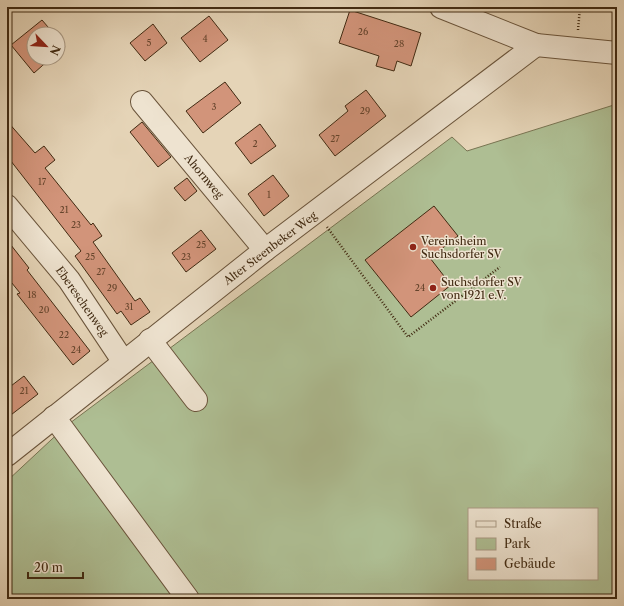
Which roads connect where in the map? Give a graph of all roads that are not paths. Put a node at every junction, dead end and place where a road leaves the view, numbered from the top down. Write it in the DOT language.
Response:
graph roads {
  1 [pos="441,7"];
  2 [pos="536,45"];
  3 [pos="617,54"];
  4 [pos="142,102"];
  5 [pos="7,206"];
  6 [pos="265,250"];
  7 [pos="150,340"];
  8 [pos="123,361"];
  9 [pos="196,400"];
  10 [pos="54,417"];
  11 [pos="7,455"];
  12 [pos="188,599"];
  1 -- 2 [label="street"];
  2 -- 3 [label="street"];
  2 -- 6 [label="street, Alter Steenbeker Weg"];
  4 -- 6 [label="street, Ahornweg"];
  5 -- 8 [label="street, Ebereschenweg"];
  6 -- 7 [label="street, Alter Steenbeker Weg"];
  7 -- 8 [label="street, Alter Steenbeker Weg"];
  7 -- 9 [label="street"];
  8 -- 10 [label="street, Alter Steenbeker Weg"];
  10 -- 11 [label="street, Alter Steenbeker Weg"];
  10 -- 12 [label="street"];
}
